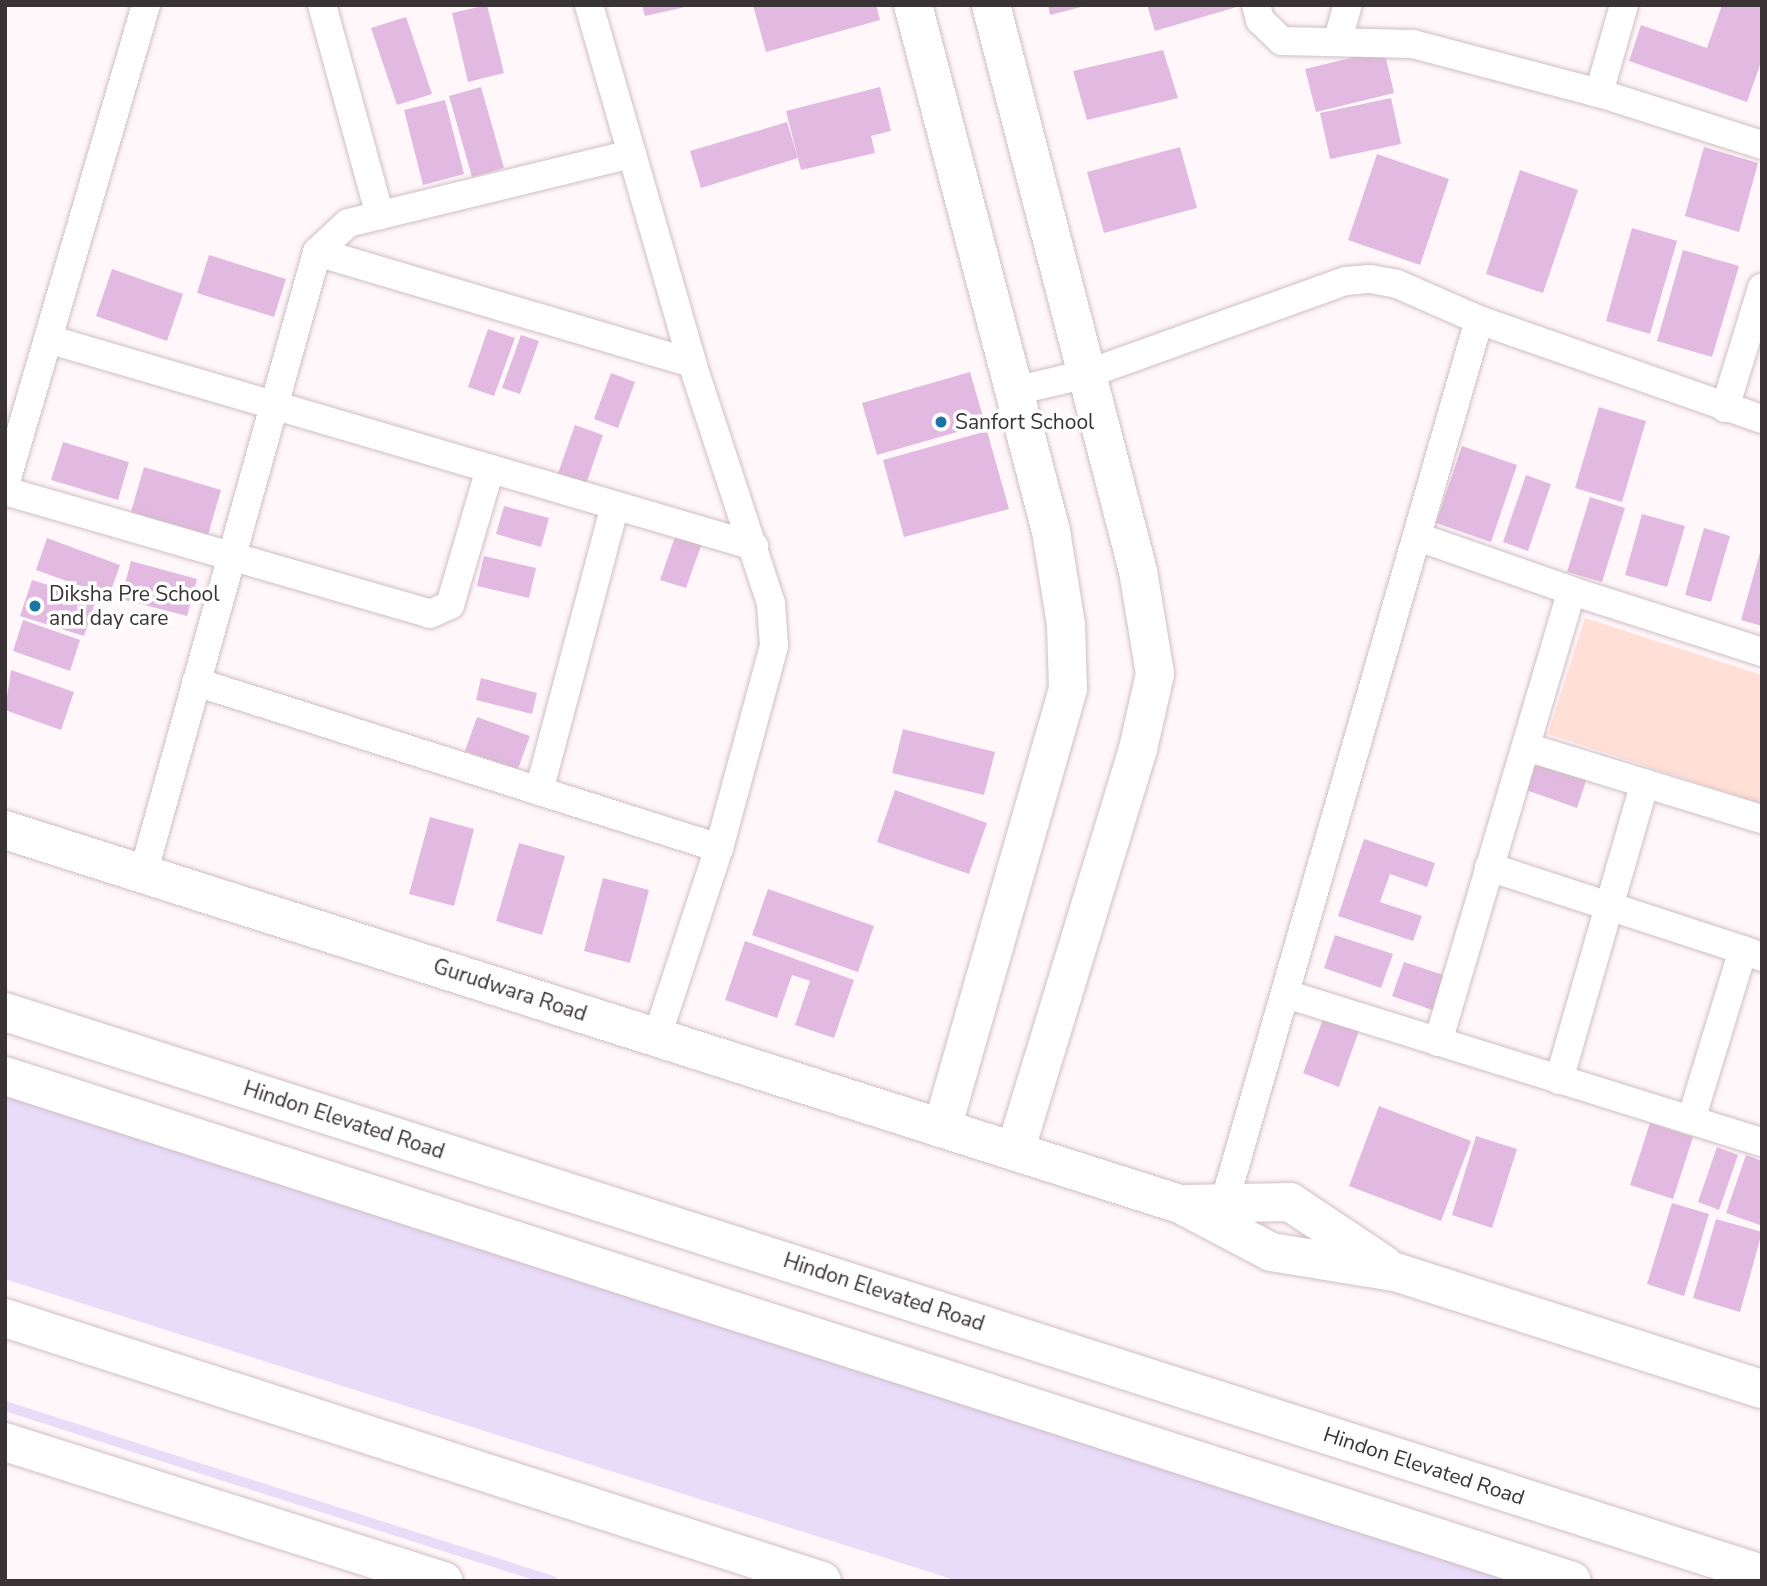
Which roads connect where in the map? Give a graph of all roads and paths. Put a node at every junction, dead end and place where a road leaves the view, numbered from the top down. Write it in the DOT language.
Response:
graph roads {
  1 [pos="146,5"];
  2 [pos="322,5"];
  3 [pos="589,5"];
  4 [pos="913,5"];
  5 [pos="991,5"];
  6 [pos="1256,5"];
  7 [pos="1348,5"];
  8 [pos="1624,5"];
  9 [pos="1338,39"];
  10 [pos="1599,93"];
  11 [pos="1762,145"];
  12 [pos="632,154"];
  13 [pos="380,215"];
  14 [pos="317,252"];
  15 [pos="1762,288"];
  16 [pos="1479,320"];
  17 [pos="48,339"];
  18 [pos="692,363"];
  19 [pos="1087,374"];
  20 [pos="1014,391"];
  21 [pos="274,405"];
  22 [pos="1725,408"];
  23 [pos="1762,419"];
  24 [pos="490,469"];
  25 [pos="5,485"];
  26 [pos="5,491"];
  27 [pos="615,506"];
  28 [pos="1420,538"];
  29 [pos="754,546"];
  30 [pos="233,553"];
  31 [pos="1572,590"];
  32 [pos="1762,652"];
  33 [pos="196,682"];
  34 [pos="1526,747"];
  35 [pos="1645,783"];
  36 [pos="539,791"];
  37 [pos="1762,819"];
  38 [pos="5,830"];
  39 [pos="719,848"];
  40 [pos="1489,867"];
  41 [pos="143,874"];
  42 [pos="1608,906"];
  43 [pos="1753,954"];
  44 [pos="1286,995"];
  45 [pos="5,1012"];
  46 [pos="657,1037"];
  47 [pos="1438,1042"];
  48 [pos="5,1076"];
  49 [pos="1559,1080"];
  50 [pos="1691,1121"];
  51 [pos="942,1128"];
  52 [pos="1762,1142"];
  53 [pos="1015,1152"];
  54 [pos="1180,1204"];
  55 [pos="1224,1204"];
  56 [pos="1395,1272"];
  57 [pos="5,1318"];
  58 [pos="1762,1389"];
  59 [pos="5,1442"];
  60 [pos="1762,1574"];
  61 [pos="444,1581"];
  62 [pos="822,1581"];
  63 [pos="1572,1581"];
  1 -- 17 [label="street"];
  2 -- 13 [label="street"];
  3 -- 12 [label="street"];
  4 -- 20 [label="main road"];
  5 -- 19 [label="main road"];
  6 -- 9 [label="street"];
  7 -- 9 [label="street"];
  8 -- 10 [label="street"];
  9 -- 10 [label="street"];
  10 -- 11 [label="street"];
  12 -- 13 [label="street"];
  12 -- 18 [label="street"];
  13 -- 14 [label="street"];
  14 -- 18 [label="street"];
  14 -- 21 [label="street"];
  15 -- 22 [label="street"];
  16 -- 19 [label="street"];
  16 -- 22 [label="street"];
  16 -- 28 [label="street"];
  17 -- 21 [label="street"];
  17 -- 25 [label="street"];
  18 -- 29 [label="street"];
  19 -- 20 [label="street"];
  19 -- 53 [label="main road"];
  20 -- 51 [label="main road"];
  21 -- 24 [label="street"];
  21 -- 30 [label="street"];
  22 -- 23 [label="street"];
  24 -- 27 [label="street"];
  24 -- 30 [label="street"];
  26 -- 30 [label="street"];
  27 -- 29 [label="street"];
  27 -- 36 [label="street"];
  28 -- 31 [label="street"];
  28 -- 44 [label="street"];
  29 -- 39 [label="street"];
  30 -- 33 [label="street"];
  31 -- 32 [label="street"];
  31 -- 34 [label="street"];
  33 -- 36 [label="street"];
  33 -- 41 [label="street"];
  34 -- 35 [label="street"];
  34 -- 40 [label="street"];
  35 -- 37 [label="street"];
  35 -- 42 [label="street"];
  36 -- 39 [label="street"];
  38 -- 41 [label="main road, Gurudwara Road"];
  39 -- 46 [label="street"];
  40 -- 42 [label="street"];
  40 -- 47 [label="street"];
  41 -- 46 [label="main road, Gurudwara Road"];
  42 -- 43 [label="street"];
  42 -- 49 [label="street"];
  43 -- 50 [label="street"];
  44 -- 47 [label="street"];
  44 -- 55 [label="street"];
  45 -- 60 [label="main road, Hindon Elevated Road"];
  46 -- 51 [label="main road, Gurudwara Road"];
  47 -- 49 [label="street"];
  48 -- 63 [label="main road"];
  49 -- 50 [label="street"];
  50 -- 52 [label="street"];
  51 -- 53 [label="main road, Gurudwara Road"];
  53 -- 54 [label="main road, Gurudwara Road"];
  54 -- 55 [label="main road"];
  54 -- 56 [label="main road"];
  55 -- 56 [label="main road"];
  56 -- 58 [label="main road"];
  57 -- 62 [label="main road"];
  59 -- 61 [label="main road"];
}
